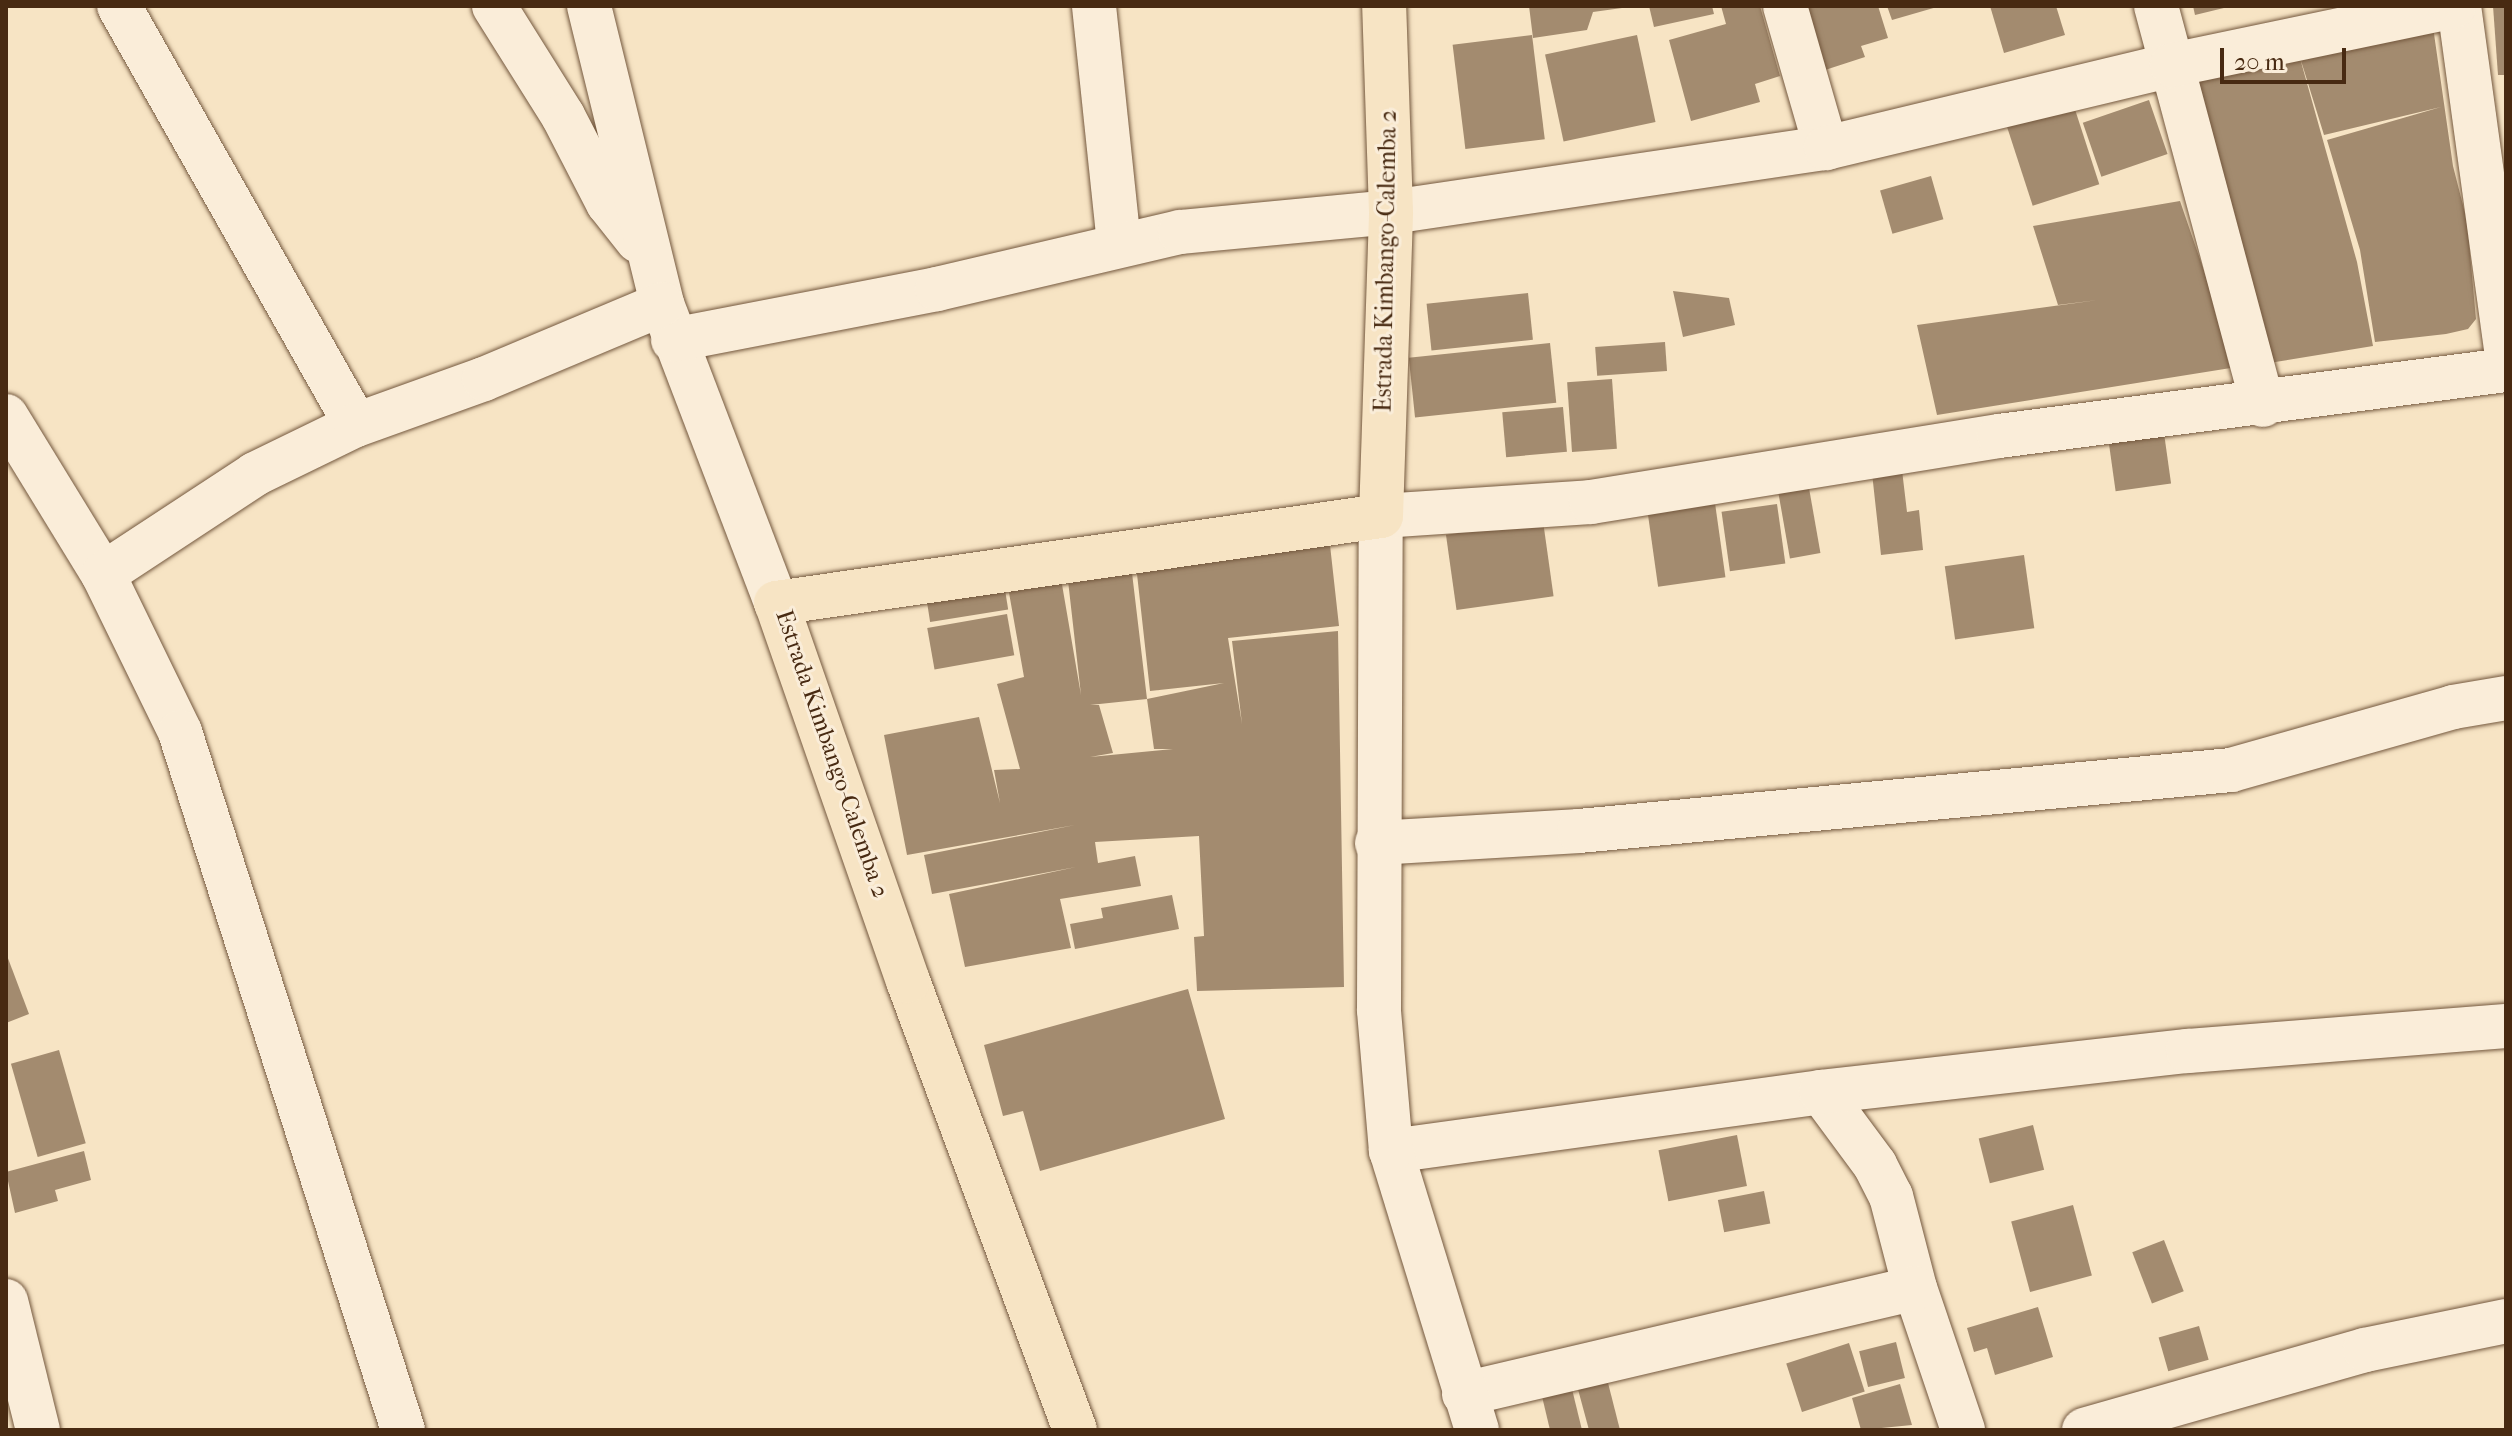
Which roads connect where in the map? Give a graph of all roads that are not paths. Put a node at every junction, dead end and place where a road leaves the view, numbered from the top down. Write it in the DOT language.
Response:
graph roads {
  1 [pos="119,6"];
  2 [pos="589,6"];
  3 [pos="1094,6"];
  4 [pos="1384,6"];
  5 [pos="1785,6"];
  6 [pos="2156,6"];
  7 [pos="2456,6"];
  8 [pos="510,10"];
  9 [pos="2172,65"];
  10 [pos="1826,148"];
  11 [pos="1391,212"];
  12 [pos="1119,245"];
  13 [pos="650,255"];
  14 [pos="668,322"];
  15 [pos="2506,350"];
  16 [pos="2506,370"];
  17 [pos="2263,405"];
  18 [pos="6,416"];
  19 [pos="356,425"];
  20 [pos="1381,516"];
  21 [pos="103,574"];
  22 [pos="776,603"];
  23 [pos="2506,698"];
  24 [pos="1377,843"];
  25 [pos="2506,1026"];
  26 [pos="1821,1092"];
  27 [pos="1391,1151"];
  28 [pos="1915,1288"];
  29 [pos="6,1301"];
  30 [pos="2506,1321"];
  31 [pos="1470,1412"];
  32 [pos="38,1430"];
  33 [pos="403,1430"];
  34 [pos="1075,1430"];
  35 [pos="1963,1430"];
  36 [pos="2084,1430"];
  1 -- 19 [label="street"];
  2 -- 13 [label="street"];
  3 -- 12 [label="street"];
  4 -- 11 [label="main road, Estrada Kimbango-Calemba 2"];
  5 -- 10 [label="street"];
  6 -- 9 [label="street"];
  7 -- 9 [label="street"];
  7 -- 15 [label="street"];
  8 -- 13 [label="street"];
  9 -- 10 [label="street"];
  9 -- 17 [label="street"];
  10 -- 11 [label="street"];
  11 -- 12 [label="street"];
  11 -- 20 [label="main road, Estrada Kimbango-Calemba 2"];
  12 -- 14 [label="street"];
  13 -- 14 [label="street"];
  14 -- 19 [label="street"];
  14 -- 22 [label="street"];
  16 -- 17 [label="street"];
  17 -- 20 [label="street"];
  18 -- 21 [label="street"];
  19 -- 21 [label="street"];
  20 -- 22 [label="main road, Estrada Kimbango-Calemba 2"];
  20 -- 24 [label="street, Estrada Kimbango-Calemba 2"];
  21 -- 33 [label="street"];
  22 -- 34 [label="main road, Estrada Kimbango-Calemba 2"];
  23 -- 24 [label="street"];
  24 -- 27 [label="street, Estrada Kimbango-Calemba 2"];
  25 -- 26 [label="street"];
  26 -- 27 [label="street"];
  26 -- 28 [label="street"];
  27 -- 31 [label="street, Estrada Kimbango-Calemba 2"];
  28 -- 31 [label="street"];
  28 -- 35 [label="street"];
  29 -- 32 [label="street"];
  30 -- 36 [label="street"];
}
